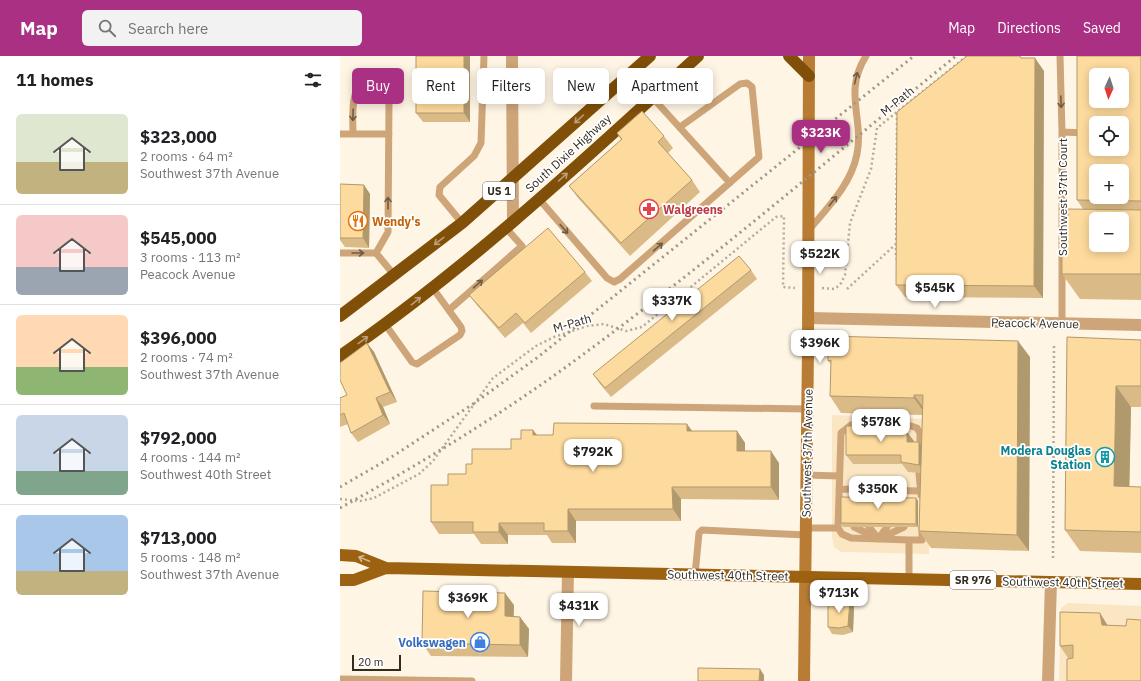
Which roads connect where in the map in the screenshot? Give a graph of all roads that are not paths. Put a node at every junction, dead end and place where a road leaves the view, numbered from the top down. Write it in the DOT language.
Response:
graph roads {
  1 [pos="484,56"];
  2 [pos="512,56"];
  3 [pos="650,56"];
  4 [pos="698,56"];
  5 [pos="789,56"];
  6 [pos="809,56"];
  7 [pos="866,56"];
  8 [pos="1060,56"];
  9 [pos="685,68"];
  10 [pos="809,76"];
  11 [pos="644,104"];
  12 [pos="659,104"];
  13 [pos="680,127"];
  14 [pos="1062,132"];
  15 [pos="1086,133"];
  16 [pos="340,134"];
  17 [pos="353,134"];
  18 [pos="389,134"];
  19 [pos="513,179"];
  20 [pos="730,183"];
  21 [pos="539,199"];
  22 [pos="462,224"];
  23 [pos="510,224"];
  24 [pos="808,231"];
  25 [pos="340,253"];
  26 [pos="376,253"];
  27 [pos="395,276"];
  28 [pos="432,287"];
  29 [pos="449,310"];
  30 [pos="340,316"];
  31 [pos="808,318"];
  32 [pos="1062,323"];
  33 [pos="385,324"];
  34 [pos="1141,325"];
  35 [pos="340,356"];
  36 [pos="594,406"];
  37 [pos="807,409"];
  38 [pos="920,451"];
  39 [pos="919,474"];
  40 [pos="806,475"];
  41 [pos="839,476"];
  42 [pos="839,489"];
  43 [pos="878,490"];
  44 [pos="919,491"];
  45 [pos="923,500"];
  46 [pos="854,501"];
  47 [pos="869,501"];
  48 [pos="887,501"];
  49 [pos="904,501"];
  50 [pos="922,516"];
  51 [pos="854,527"];
  52 [pos="869,527"];
  53 [pos="887,527"];
  54 [pos="904,527"];
  55 [pos="838,528"];
  56 [pos="806,531"];
  57 [pos="878,539"];
  58 [pos="909,540"];
  59 [pos="340,555"];
  60 [pos="386,568"];
  61 [pos="568,572"];
  62 [pos="695,575"];
  63 [pos="806,577"];
  64 [pos="909,579"];
  65 [pos="340,580"];
  66 [pos="1051,582"];
  67 [pos="1141,584"];
  68 [pos="340,679"];
  69 [pos="472,681"];
  70 [pos="566,681"];
  71 [pos="804,681"];
  72 [pos="1048,681"];
  1 -- 22 [label="lane"];
  2 -- 19 [label="street"];
  3 -- 19 [label="highway, South Dixie Highway / US 1, one-way"];
  4 -- 9 [label="highway, South Dixie Highway / US 1"];
  5 -- 10 [label="highway"];
  6 -- 10 [label="main road, Southwest 37th Avenue"];
  24 -- 7 [label="lane, one-way"];
  8 -- 14 [label="lane, Southwest 37th Court, one-way"];
  10 -- 24 [label="main road, Southwest 37th Avenue"];
  21 -- 11 [label="highway, South Dixie Highway / US 1, one-way"];
  12 -- 13 [label="lane"];
  13 -- 20 [label="lane"];
  13 -- 20 [label="lane"];
  14 -- 15 [label="lane"];
  14 -- 32 [label="lane, Southwest 37th Court"];
  16 -- 17 [label="lane"];
  17 -- 18 [label="lane"];
  18 -- 17 [label="lane, one-way"];
  26 -- 18 [label="lane, one-way"];
  19 -- 22 [label="highway, South Dixie Highway / US 1"];
  19 -- 23 [label="street"];
  21 -- 20 [label="lane, one-way"];
  21 -- 23 [label="highway, South Dixie Highway / US 1"];
  22 -- 27 [label="highway, South Dixie Highway / US 1, one-way"];
  23 -- 28 [label="highway, South Dixie Highway / US 1"];
  29 -- 23 [label="lane, one-way"];
  24 -- 31 [label="main road, Southwest 37th Avenue"];
  25 -- 26 [label="lane, one-way"];
  26 -- 27 [label="lane"];
  27 -- 30 [label="highway, South Dixie Highway / US 1"];
  28 -- 29 [label="lane"];
  33 -- 28 [label="highway, South Dixie Highway / US 1, one-way"];
  29 -- 33 [label="lane"];
  31 -- 32 [label="street, Peacock Avenue"];
  31 -- 37 [label="main road, Southwest 37th Avenue"];
  32 -- 34 [label="street, Peacock Avenue"];
  35 -- 33 [label="highway, South Dixie Highway / US 1, one-way"];
  36 -- 37 [label="lane"];
  37 -- 40 [label="main road, Southwest 37th Avenue"];
  38 -- 41 [label="lane"];
  39 -- 44 [label="lane"];
  40 -- 41 [label="lane"];
  40 -- 56 [label="main road, Southwest 37th Avenue"];
  41 -- 42 [label="lane"];
  42 -- 43 [label="lane"];
  42 -- 55 [label="lane"];
  43 -- 44 [label="lane"];
  43 -- 46 [label="lane"];
  43 -- 47 [label="lane"];
  43 -- 48 [label="lane"];
  43 -- 49 [label="lane"];
  44 -- 45 [label="lane"];
  50 -- 58 [label="lane"];
  51 -- 57 [label="lane"];
  52 -- 57 [label="lane"];
  53 -- 57 [label="lane"];
  54 -- 57 [label="lane"];
  55 -- 56 [label="lane"];
  55 -- 57 [label="lane"];
  56 -- 62 [label="lane"];
  56 -- 63 [label="main road, Southwest 37th Avenue"];
  57 -- 58 [label="lane"];
  58 -- 64 [label="lane"];
  60 -- 59 [label="main road, Southwest 40th Street / SR 976, one-way"];
  60 -- 61 [label="main road, Southwest 40th Street / SR 976"];
  60 -- 65 [label="main road, Southwest 40th Street / SR 976"];
  61 -- 62 [label="main road, Southwest 40th Street / SR 976"];
  61 -- 70 [label="street"];
  62 -- 63 [label="main road, Southwest 40th Street / SR 976"];
  63 -- 64 [label="main road, Southwest 40th Street / SR 976"];
  63 -- 71 [label="main road, Southwest 37th Avenue"];
  64 -- 66 [label="main road, Southwest 40th Street / SR 976"];
  66 -- 67 [label="main road, Southwest 40th Street / SR 976"];
  66 -- 72 [label="street"];
  68 -- 69 [label="lane"];
}
